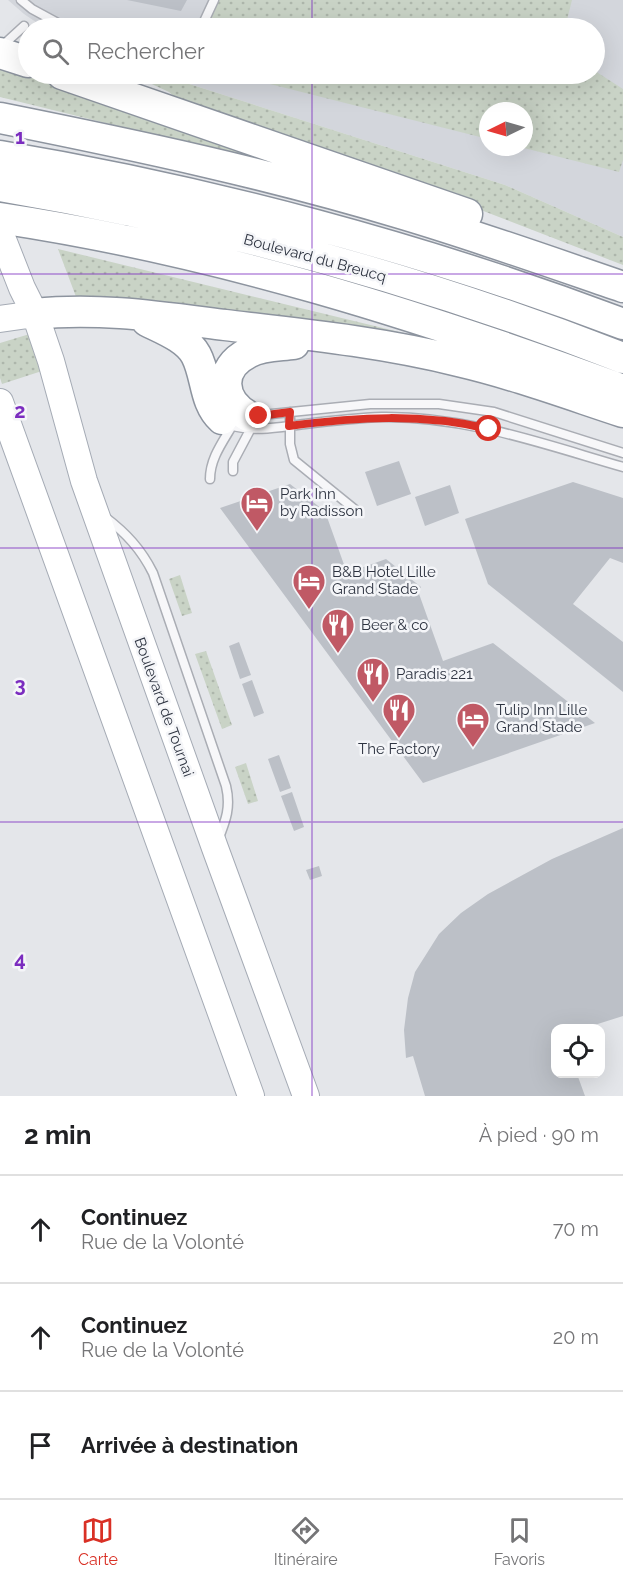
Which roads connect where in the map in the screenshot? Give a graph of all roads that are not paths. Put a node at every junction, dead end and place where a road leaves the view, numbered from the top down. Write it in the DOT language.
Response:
graph roads {
  1 [pos="21,0"];
  2 [pos="214,0"];
  3 [pos="49,18"];
  4 [pos="206,18"];
  5 [pos="18,31"];
  6 [pos="0,47"];
  7 [pos="0,53"];
  8 [pos="18,59"];
  9 [pos="91,84"];
  10 [pos="0,118"];
  11 [pos="0,156"];
  12 [pos="0,186"];
  13 [pos="0,218"];
  14 [pos="3,240"];
  15 [pos="623,277"];
  16 [pos="623,287"];
  17 [pos="34,314"];
  18 [pos="135,315"];
  19 [pos="0,319"];
  20 [pos="623,324"];
  21 [pos="344,339"];
  22 [pos="192,349"];
  23 [pos="623,358"];
  24 [pos="238,359"];
  25 [pos="623,390"];
  26 [pos="0,402"];
  27 [pos="290,412"];
  28 [pos="623,412"];
  29 [pos="243,424"];
  30 [pos="289,426"];
  31 [pos="623,453"];
  32 [pos="623,467"];
  33 [pos="233,471"];
  34 [pos="210,479"];
  35 [pos="92,506"];
  36 [pos="358,512"];
  37 [pos="214,848"];
  38 [pos="251,1096"];
  39 [pos="306,1096"];
  1 -- 3 [label="lane"];
  2 -- 4 [label="lane"];
  5 -- 6 [label="lane"];
  7 -- 8 [label="highway"];
  9 -- 15 [label="highway"];
  10 -- 16 [label="highway"];
  11 -- 20 [label="highway, Boulevard du Breucq"];
  12 -- 23 [label="highway, Boulevard du Breucq"];
  13 -- 25 [label="highway"];
  14 -- 17 [label="main road, Boulevard de Tournai"];
  17 -- 18 [label="highway"];
  17 -- 19 [label="main road"];
  17 -- 35 [label="main road, Boulevard de Tournai"];
  18 -- 21 [label="highway"];
  18 -- 22 [label="highway"];
  21 -- 24 [label="highway"];
  21 -- 28 [label="highway"];
  22 -- 24 [label="highway"];
  22 -- 29 [label="highway"];
  24 -- 29 [label="highway"];
  26 -- 38 [label="main road"];
  27 -- 29 [label="lane"];
  27 -- 30 [label="lane"];
  27 -- 31 [label="lane"];
  29 -- 30 [label="lane"];
  29 -- 33 [label="lane"];
  29 -- 34 [label="lane"];
  30 -- 32 [label="lane"];
  30 -- 36 [label="lane"];
  35 -- 37 [label="main road, Boulevard de Tournai"];
  35 -- 37 [label="lane"];
  37 -- 39 [label="main road, Boulevard de Tournai"];
}
